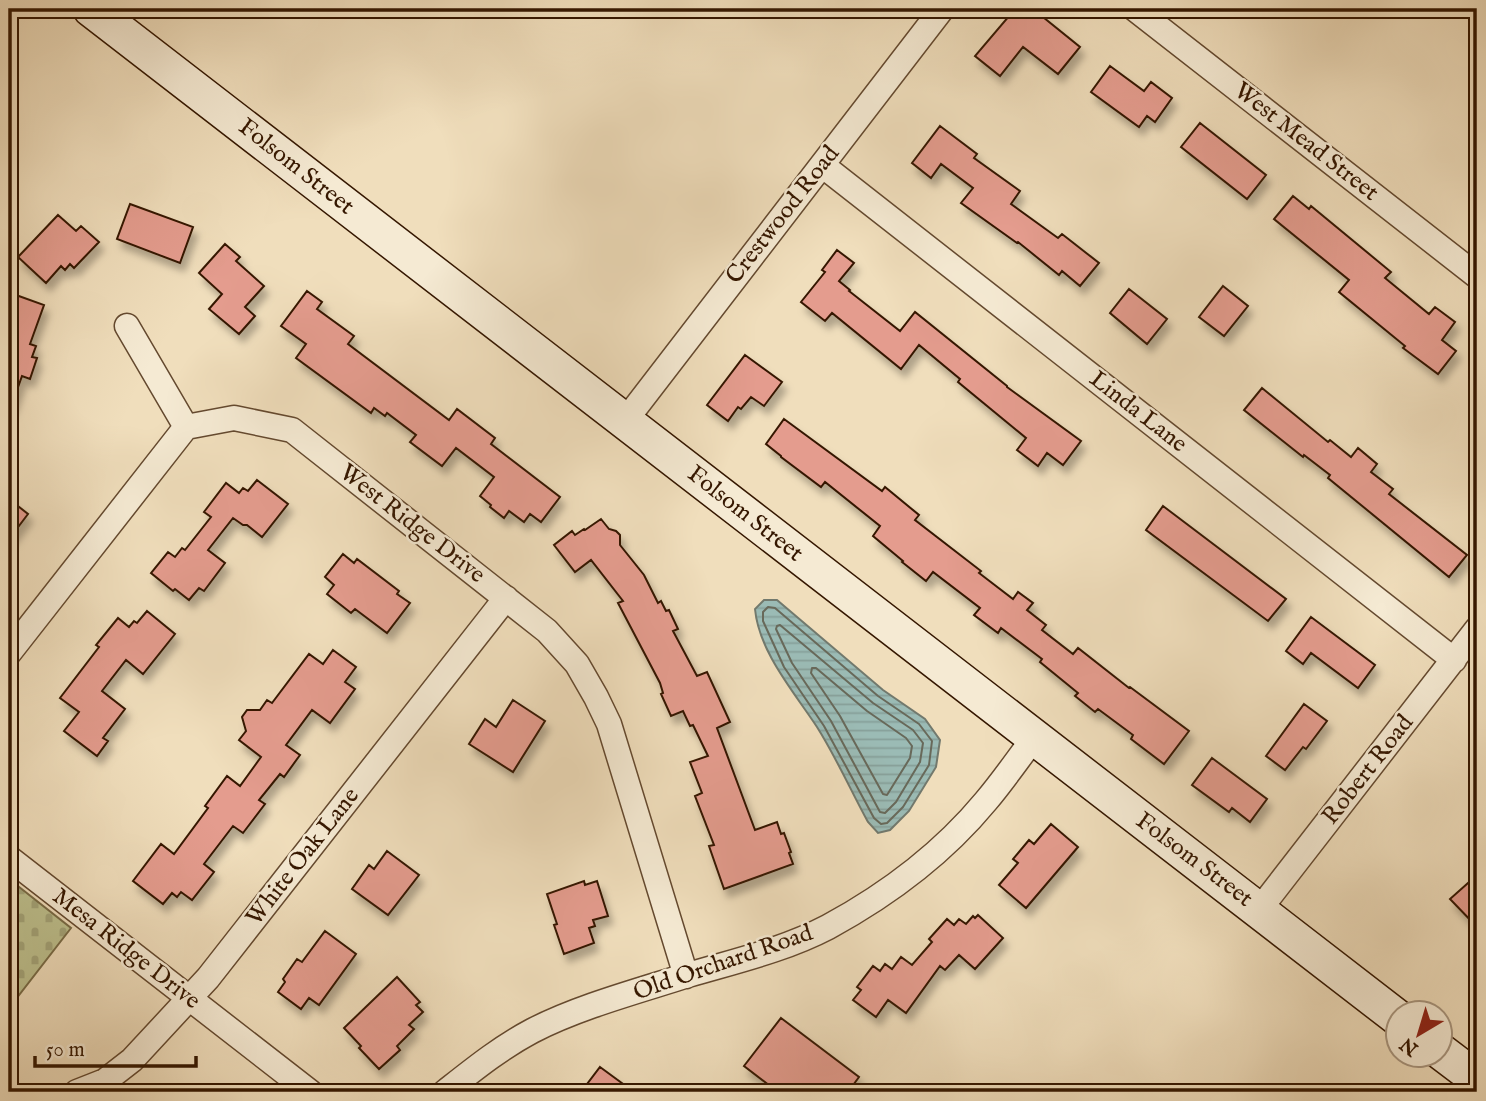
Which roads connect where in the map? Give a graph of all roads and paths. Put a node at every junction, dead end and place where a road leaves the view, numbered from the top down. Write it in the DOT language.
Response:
graph roads {
  1 [pos="91,9"];
  2 [pos="942,9"];
  3 [pos="1135,9"];
  4 [pos="821,165"];
  5 [pos="1477,276"];
  6 [pos="127,326"];
  7 [pos="625,421"];
  8 [pos="186,426"];
  9 [pos="506,598"];
  10 [pos="1477,629"];
  11 [pos="9,653"];
  12 [pos="1454,660"];
  13 [pos="1034,738"];
  14 [pos="9,858"];
  15 [pos="1259,910"];
  16 [pos="686,976"];
  17 [pos="189,998"];
  18 [pos="1384,1007"];
  19 [pos="1454,1062"];
  20 [pos="1477,1079"];
  21 [pos="78,1092"];
  22 [pos="310,1092"];
  23 [pos="445,1092"];
  1 -- 7 [label="street, Folsom Street"];
  2 -- 4 [label="street, Crestwood Road"];
  3 -- 5 [label="street, West Mead Street"];
  4 -- 7 [label="street, Crestwood Road"];
  4 -- 12 [label="street, Linda Lane"];
  6 -- 8 [label="street"];
  7 -- 13 [label="street, Folsom Street"];
  8 -- 9 [label="street, West Ridge Drive"];
  8 -- 11 [label="street"];
  9 -- 16 [label="street, West Ridge Drive"];
  9 -- 17 [label="street, White Oak Lane"];
  10 -- 12 [label="street, Robert Road"];
  12 -- 15 [label="street, Robert Road"];
  13 -- 15 [label="street, Folsom Street"];
  13 -- 16 [label="street, Old Orchard Road"];
  14 -- 17 [label="street, Mesa Ridge Drive"];
  15 -- 18 [label="street, Folsom Street"];
  16 -- 23 [label="street, Old Orchard Road"];
  17 -- 21 [label="street, White Oak Lane"];
  17 -- 22 [label="street, Mesa Ridge Drive"];
  19 -- 20 [label="street"];
}
